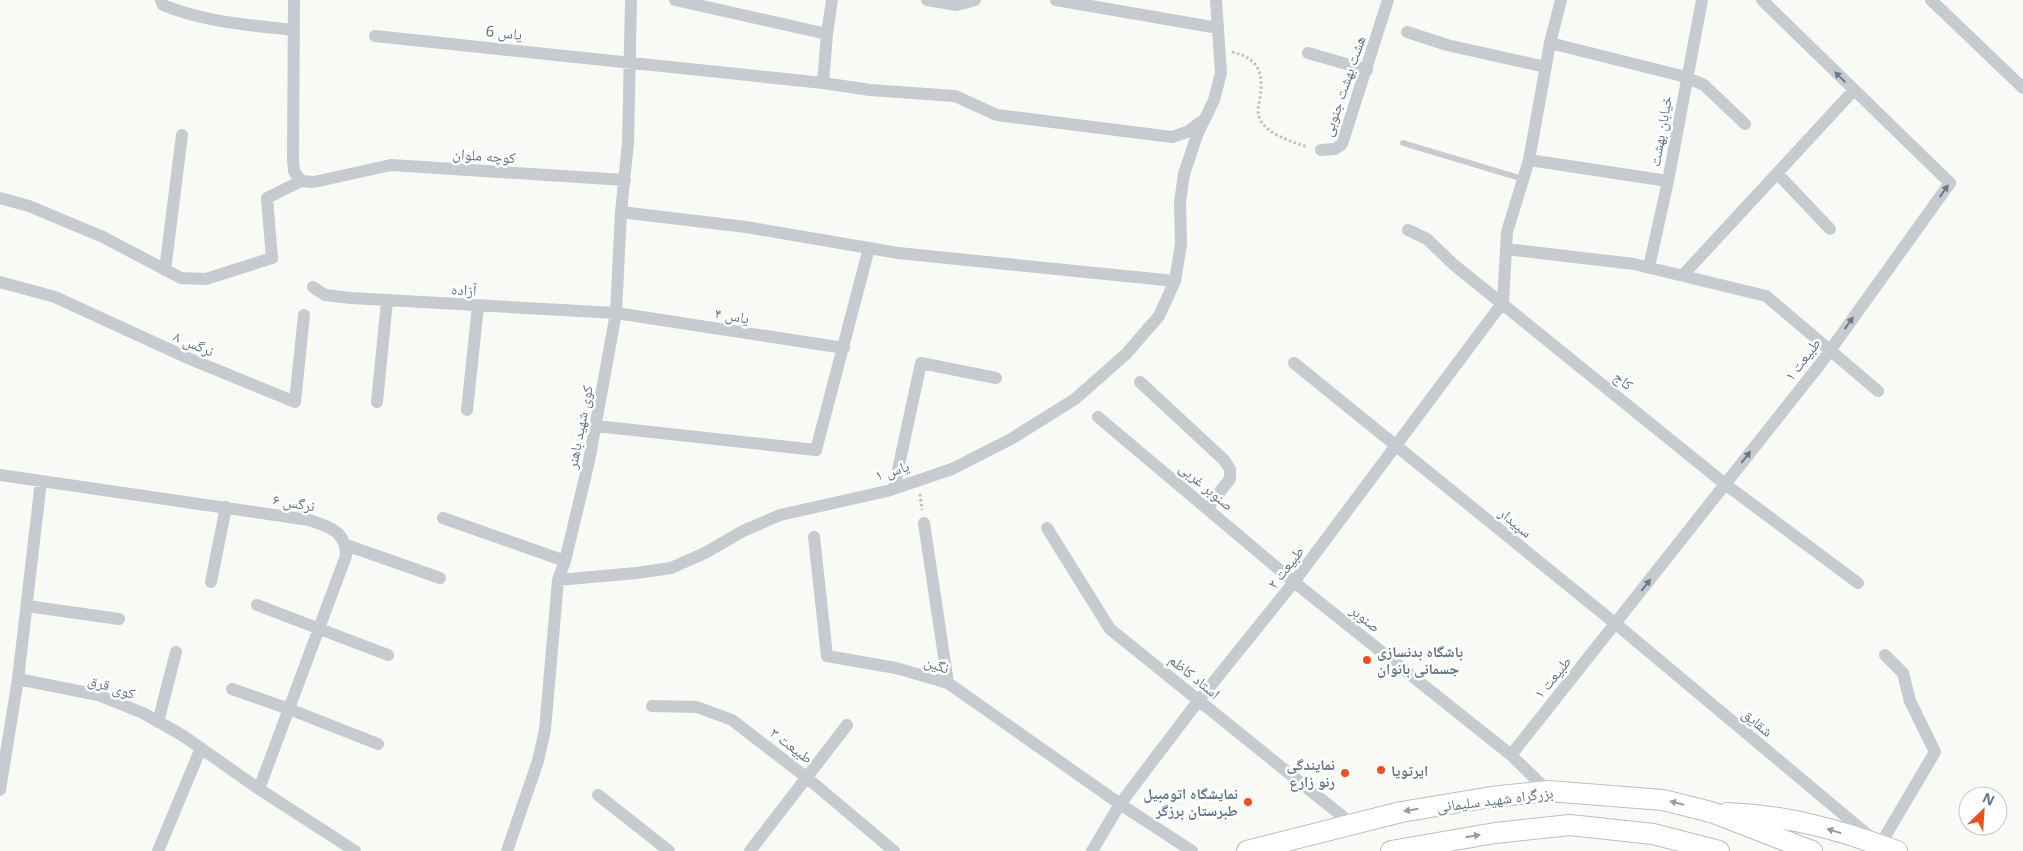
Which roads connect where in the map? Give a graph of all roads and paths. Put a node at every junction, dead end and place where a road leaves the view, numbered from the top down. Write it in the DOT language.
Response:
graph roads {
  1 [pos="161,0"];
  2 [pos="294,0"];
  3 [pos="630,0"];
  4 [pos="675,0"];
  5 [pos="832,0"];
  6 [pos="927,0"];
  7 [pos="975,0"];
  8 [pos="1056,0"];
  9 [pos="1216,0"];
  10 [pos="1388,0"];
  11 [pos="1561,0"];
  12 [pos="1702,0"];
  13 [pos="1762,0"];
  14 [pos="1931,0"];
  15 [pos="1218,28"];
  16 [pos="293,30"];
  17 [pos="1407,32"];
  18 [pos="827,34"];
  19 [pos="375,36"];
  20 [pos="1550,44"];
  21 [pos="1308,53"];
  22 [pos="1220,57"];
  23 [pos="629,61"];
  24 [pos="1546,67"];
  25 [pos="1366,70"];
  26 [pos="1686,77"];
  27 [pos="824,82"];
  28 [pos="2023,88"];
  29 [pos="1854,90"];
  30 [pos="1206,117"];
  31 [pos="1745,124"];
  32 [pos="182,135"];
  33 [pos="1403,143"];
  34 [pos="1321,150"];
  35 [pos="1529,160"];
  36 [pos="1777,173"];
  37 [pos="1523,179"];
  38 [pos="625,180"];
  39 [pos="301,181"];
  40 [pos="1668,181"];
  41 [pos="0,198"];
  42 [pos="621,212"];
  43 [pos="1830,229"];
  44 [pos="1408,230"];
  45 [pos="868,248"];
  46 [pos="1506,249"];
  47 [pos="1649,267"];
  48 [pos="165,270"];
  49 [pos="1683,276"];
  50 [pos="1175,281"];
  51 [pos="0,282"];
  52 [pos="313,287"];
  53 [pos="387,301"];
  54 [pos="1503,302"];
  55 [pos="478,306"];
  56 [pos="616,313"];
  57 [pos="304,315"];
  58 [pos="844,348"];
  59 [pos="1830,350"];
  60 [pos="1294,363"];
  61 [pos="996,378"];
  62 [pos="1140,382"];
  63 [pos="1878,391"];
  64 [pos="377,402"];
  65 [pos="467,410"];
  66 [pos="1098,417"];
  67 [pos="596,426"];
  68 [pos="1396,446"];
  69 [pos="0,475"];
  70 [pos="918,479"];
  71 [pos="41,481"];
  72 [pos="1726,484"];
  73 [pos="894,488"];
  74 [pos="226,507"];
  75 [pos="1208,507"];
  76 [pos="443,518"];
  77 [pos="924,523"];
  78 [pos="1047,528"];
  79 [pos="814,537"];
  80 [pos="346,544"];
  81 [pos="565,560"];
  82 [pos="440,578"];
  83 [pos="558,580"];
  84 [pos="211,582"];
  85 [pos="1294,582"];
  86 [pos="1858,583"];
  87 [pos="257,605"];
  88 [pos="26,606"];
  89 [pos="119,618"];
  90 [pos="1616,624"];
  91 [pos="318,630"];
  92 [pos="176,652"];
  93 [pos="388,655"];
  94 [pos="1885,655"];
  95 [pos="18,679"];
  96 [pos="948,683"];
  97 [pos="232,689"];
  98 [pos="1199,700"];
  99 [pos="652,706"];
  100 [pos="289,709"];
  101 [pos="158,722"];
  102 [pos="847,725"];
  103 [pos="378,744"];
  104 [pos="200,748"];
  105 [pos="1511,755"];
  106 [pos="806,777"];
  107 [pos="259,788"];
  108 [pos="0,790"];
  109 [pos="1548,791"];
  110 [pos="598,795"];
  111 [pos="1120,804"];
  112 [pos="1711,812"];
  113 [pos="1352,824"];
  114 [pos="1653,834"];
  115 [pos="1888,848"];
  116 [pos="1404,850"];
  117 [pos="158,851"];
  118 [pos="355,851"];
  119 [pos="507,851"];
  120 [pos="669,851"];
  121 [pos="750,851"];
  122 [pos="894,851"];
  123 [pos="1092,851"];
  124 [pos="1192,851"];
  125 [pos="1247,851"];
  126 [pos="1684,851"];
  127 [pos="1720,851"];
  128 [pos="1812,851"];
  1 -- 16 [label="street"];
  2 -- 16 [label="street"];
  3 -- 23 [label="street, کوی شهید باهنر"];
  4 -- 18 [label="street"];
  5 -- 18 [label="street"];
  6 -- 7 [label="street"];
  8 -- 15 [label="street"];
  9 -- 15 [label="street, یاس ۱"];
  10 -- 25 [label="street, هشت بهشت جنوبی"];
  11 -- 20 [label="street"];
  12 -- 26 [label="street, خیابان بهشت"];
  29 -- 13 [label="street, طبیعت ۱, one-way"];
  14 -- 28 [label="street"];
  15 -- 22 [label="street, یاس ۱"];
  16 -- 39 [label="street"];
  17 -- 24 [label="street"];
  18 -- 27 [label="street"];
  19 -- 23 [label="street, یاس 6"];
  20 -- 24 [label="street"];
  20 -- 26 [label="street"];
  21 -- 25 [label="street"];
  22 -- 30 [label="street, یاس ۱"];
  22 -- 34 [label="path, هشت بهشت جنوبی"];
  23 -- 27 [label="street, یاس 6"];
  23 -- 38 [label="street, کوی شهید باهنر"];
  24 -- 35 [label="street"];
  25 -- 34 [label="street, هشت بهشت جنوبی"];
  26 -- 31 [label="street"];
  26 -- 40 [label="street, خیابان بهشت"];
  27 -- 30 [label="street, یاس 6"];
  29 -- 36 [label="street"];
  59 -- 29 [label="street, طبیعت ۱, one-way"];
  30 -- 50 [label="street, یاس ۱"];
  32 -- 48 [label="street"];
  33 -- 37 [label="lane"];
  35 -- 37 [label="street"];
  35 -- 40 [label="street"];
  36 -- 43 [label="street"];
  36 -- 49 [label="street"];
  37 -- 46 [label="street"];
  38 -- 39 [label="street, کوچه ملوان"];
  38 -- 42 [label="street, کوی شهید باهنر"];
  39 -- 48 [label="street"];
  40 -- 47 [label="street, خیابان بهشت"];
  41 -- 48 [label="street"];
  42 -- 45 [label="street"];
  42 -- 56 [label="street, کوی شهید باهنر"];
  44 -- 54 [label="street, کاج"];
  45 -- 50 [label="street"];
  45 -- 58 [label="street"];
  46 -- 47 [label="street"];
  46 -- 54 [label="street"];
  47 -- 49 [label="street"];
  49 -- 59 [label="street"];
  50 -- 70 [label="street, یاس ۱"];
  51 -- 57 [label="street, نرگس ۸"];
  52 -- 53 [label="street, آزاده"];
  53 -- 55 [label="street, آزاده"];
  53 -- 64 [label="street"];
  54 -- 68 [label="street, طبیعت ۲"];
  54 -- 72 [label="street, کاج"];
  55 -- 56 [label="street, آزاده"];
  55 -- 65 [label="street"];
  56 -- 58 [label="street, یاس ۴"];
  56 -- 67 [label="street, کوی شهید باهنر"];
  58 -- 67 [label="street"];
  59 -- 63 [label="street"];
  72 -- 59 [label="street, طبیعت ۱, one-way"];
  60 -- 68 [label="street, سپیدار"];
  61 -- 73 [label="street"];
  62 -- 75 [label="street"];
  66 -- 75 [label="street, صنوبر غربی"];
  67 -- 81 [label="street, کوی شهید باهنر"];
  68 -- 85 [label="street, طبیعت ۲"];
  68 -- 90 [label="street, سپیدار"];
  69 -- 71 [label="street, نرگس ۶"];
  70 -- 73 [label="street, یاس ۱"];
  70 -- 77 [label="path"];
  71 -- 74 [label="street, نرگس ۶"];
  71 -- 88 [label="street"];
  72 -- 86 [label="street, کاج"];
  90 -- 72 [label="street, طبیعت ۱, one-way"];
  73 -- 83 [label="street, یاس ۱"];
  74 -- 80 [label="street, نرگس ۶"];
  74 -- 84 [label="street"];
  75 -- 85 [label="street, صنوبر غربی"];
  76 -- 81 [label="street"];
  77 -- 96 [label="street"];
  78 -- 98 [label="street, استاد کاظم"];
  79 -- 96 [label="street, نگین"];
  80 -- 82 [label="street"];
  80 -- 91 [label="street"];
  81 -- 83 [label="street, کوی شهید باهنر"];
  83 -- 119 [label="street, کوی شهید باهنر"];
  85 -- 98 [label="street, طبیعت ۲"];
  85 -- 105 [label="street, صنوبر"];
  87 -- 91 [label="street"];
  88 -- 89 [label="street"];
  88 -- 95 [label="street"];
  90 -- 105 [label="street, طبیعت ۱"];
  90 -- 115 [label="street, شقایق"];
  91 -- 93 [label="street"];
  91 -- 100 [label="street"];
  92 -- 101 [label="street"];
  94 -- 115 [label="street"];
  95 -- 101 [label="street, کوی قرق"];
  95 -- 108 [label="street"];
  96 -- 111 [label="street, نگین"];
  97 -- 100 [label="street"];
  98 -- 111 [label="street, طبیعت ۲"];
  98 -- 113 [label="street, استاد کاظم"];
  99 -- 106 [label="street, طبیعت ٣"];
  100 -- 103 [label="street"];
  100 -- 107 [label="street"];
  101 -- 104 [label="street, کوی قرق"];
  102 -- 106 [label="street"];
  104 -- 107 [label="street, کوی قرق"];
  104 -- 117 [label="street"];
  105 -- 109 [label="street, صنوبر"];
  106 -- 121 [label="street"];
  106 -- 122 [label="street, طبیعت ٣"];
  107 -- 118 [label="street, کوی قرق"];
  112 -- 109 [label="highway, بزرگراه شهید سلیمانی, one-way"];
  109 -- 113 [label="highway, بزرگراه شهید سلیمانی, one-way"];
  110 -- 120 [label="street"];
  111 -- 123 [label="street, طبیعت ۲"];
  111 -- 124 [label="street, نگین"];
  115 -- 112 [label="highway, one-way"];
  112 -- 128 [label="highway, بزرگراه شهید سلیمانی"];
  113 -- 125 [label="highway, بزرگراه شهید سلیمانی"];
  116 -- 114 [label="highway, one-way"];
  114 -- 126 [label="highway"];
  114 -- 127 [label="highway"];
}
